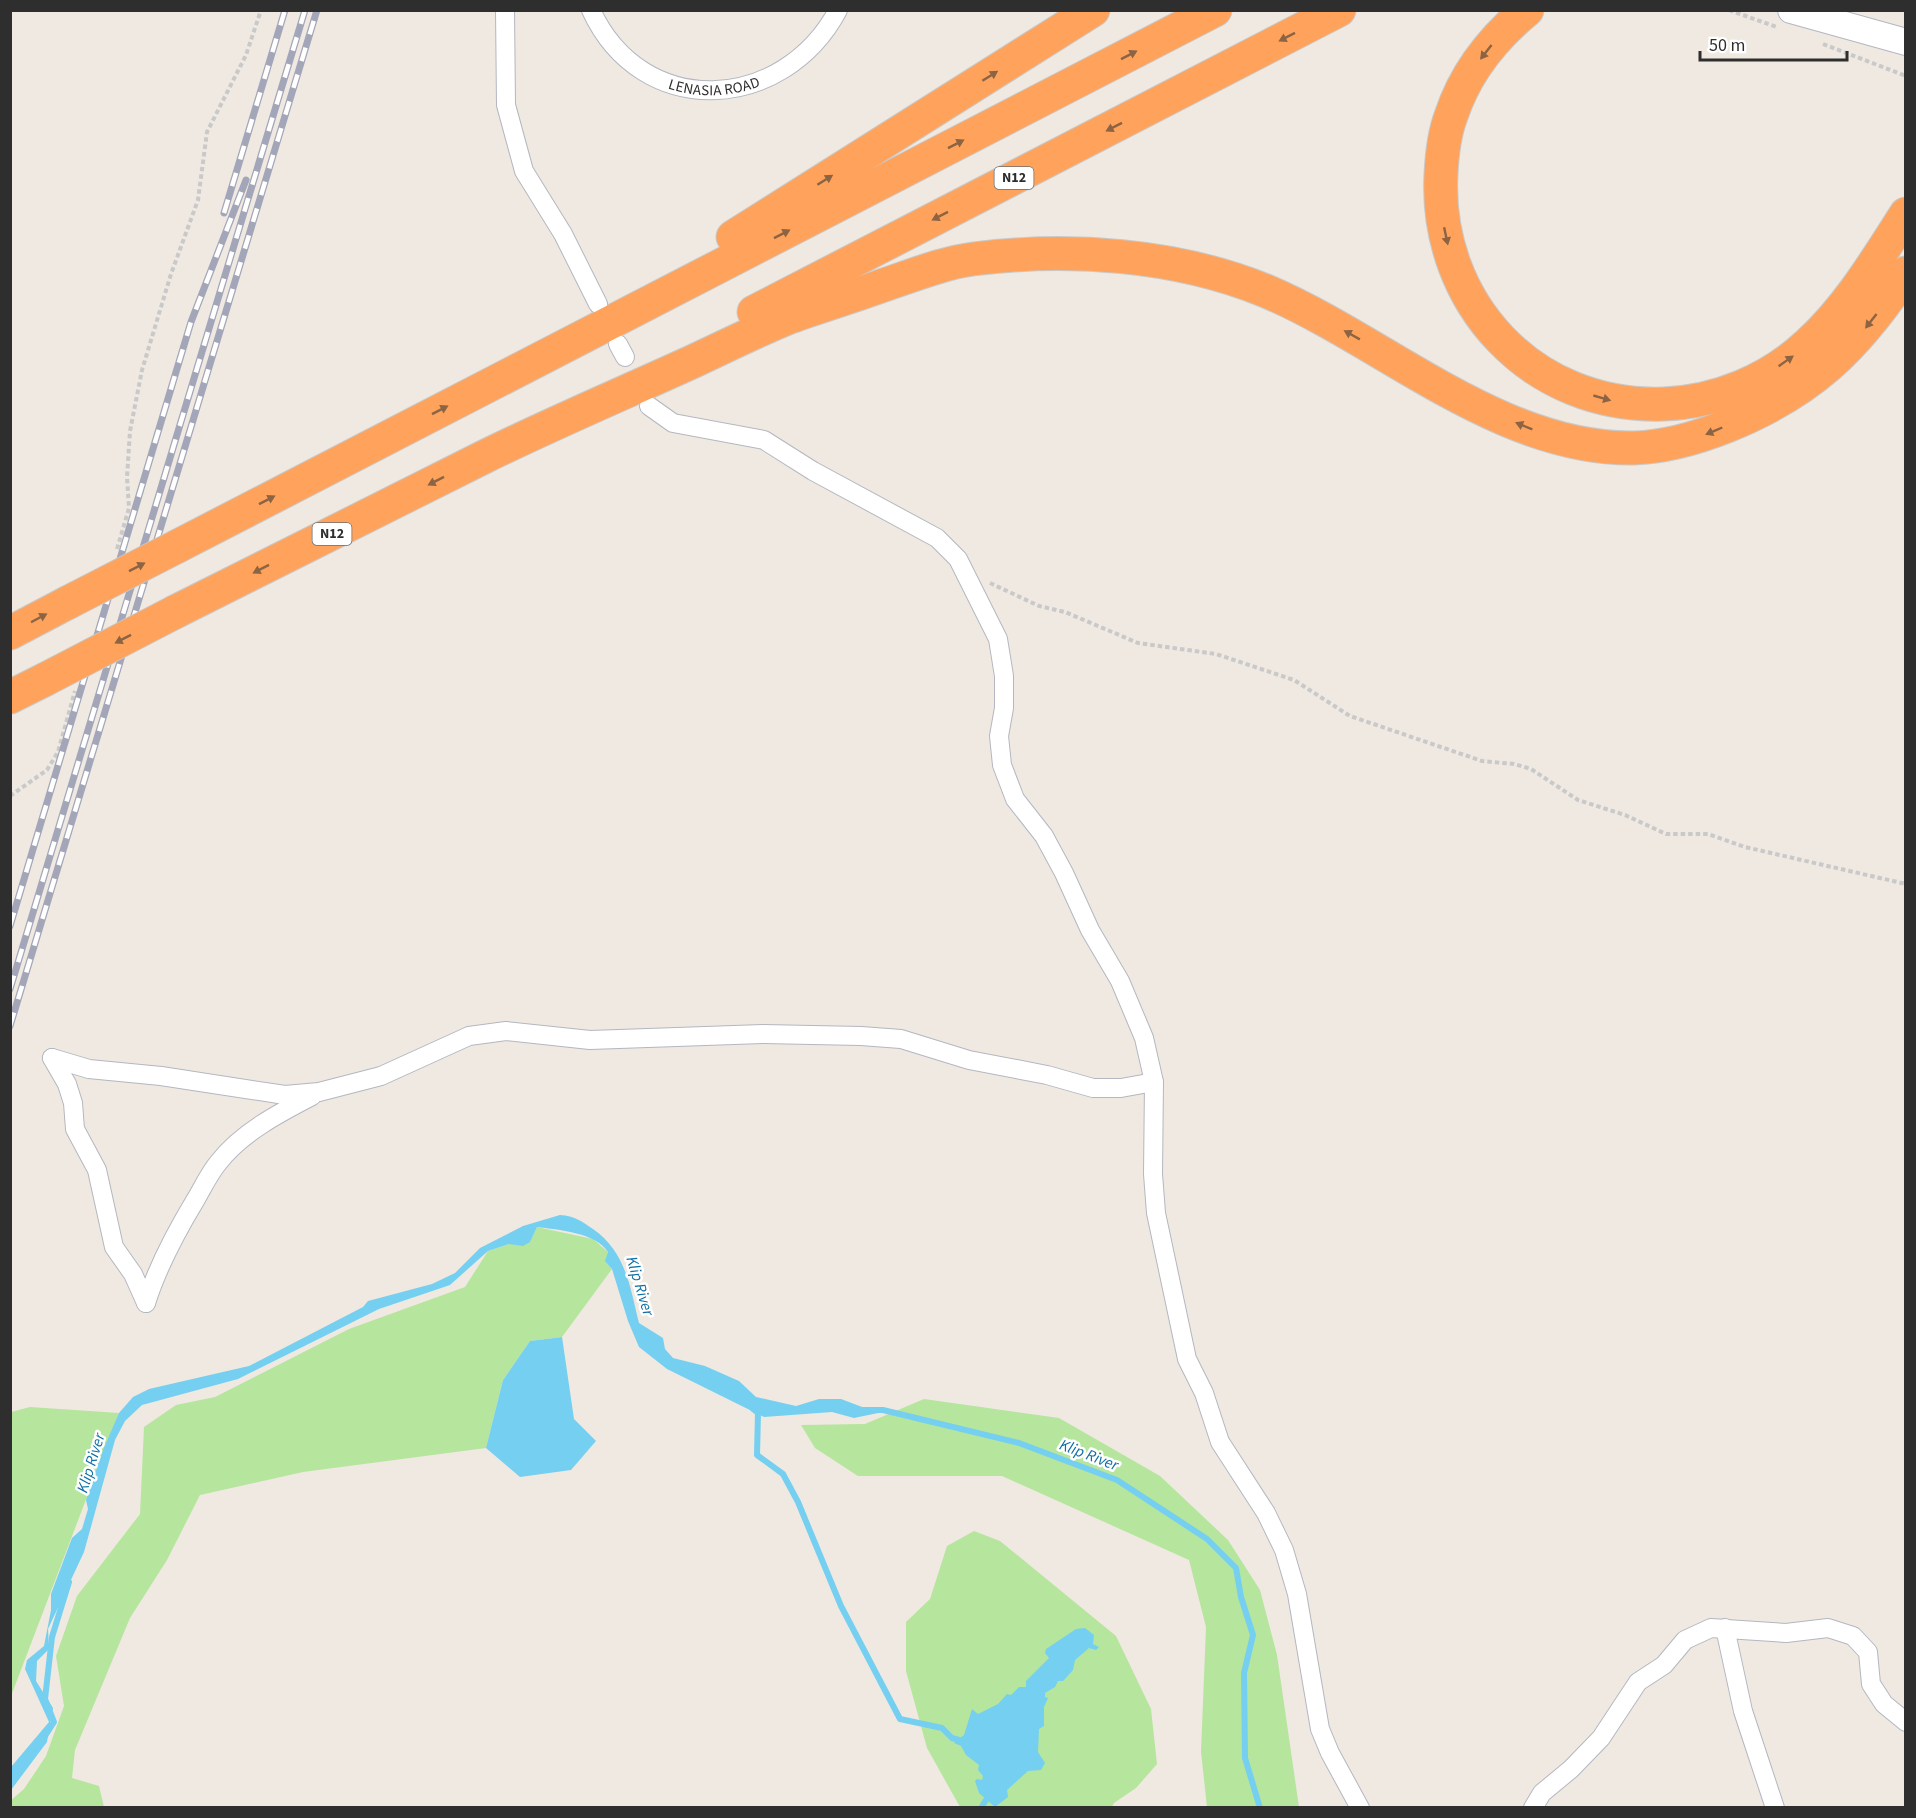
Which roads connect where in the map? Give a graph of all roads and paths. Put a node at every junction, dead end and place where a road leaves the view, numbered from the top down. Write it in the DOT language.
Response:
graph roads {
  1 [pos="261,10"];
  2 [pos="505,10"];
  3 [pos="591,10"];
  4 [pos="838,10"];
  5 [pos="1093,10"];
  6 [pos="1215,10"];
  7 [pos="1339,10"];
  8 [pos="1527,10"];
  9 [pos="1791,10"];
  10 [pos="1905,42"];
  11 [pos="1905,214"];
  12 [pos="1905,273"];
  13 [pos="598,304"];
  14 [pos="479,390"];
  15 [pos="649,406"];
  16 [pos="488,455"];
  17 [pos="116,552"];
  18 [pos="964,570"];
  19 [pos="10,633"];
  20 [pos="77,685"];
  21 [pos="10,697"];
  22 [pos="10,796"];
  23 [pos="1905,884"];
  24 [pos="1154,1082"];
  25 [pos="319,1092"];
  26 [pos="1725,1629"];
  27 [pos="1905,1722"];
  28 [pos="1357,1806"];
  29 [pos="1533,1808"];
  30 [pos="1775,1808"];
  1 -- 17 [label="path"];
  2 -- 13 [label="street"];
  3 -- 4 [label="street, LENASIA ROAD"];
  14 -- 5 [label="highway, one-way"];
  14 -- 6 [label="highway, one-way"];
  7 -- 16 [label="highway, N12, one-way"];
  8 -- 11 [label="highway, one-way"];
  9 -- 10 [label="main road"];
  12 -- 16 [label="highway, one-way"];
  19 -- 14 [label="highway, one-way, bridge"];
  15 -- 18 [label="street"];
  16 -- 21 [label="highway, N12, one-way, bridge"];
  18 -- 23 [label="path"];
  18 -- 24 [label="street"];
  20 -- 22 [label="path"];
  24 -- 25 [label="street"];
  24 -- 28 [label="street"];
  25 -- 25 [label="street"];
  26 -- 27 [label="street"];
  26 -- 29 [label="street"];
  26 -- 30 [label="street"];
}
